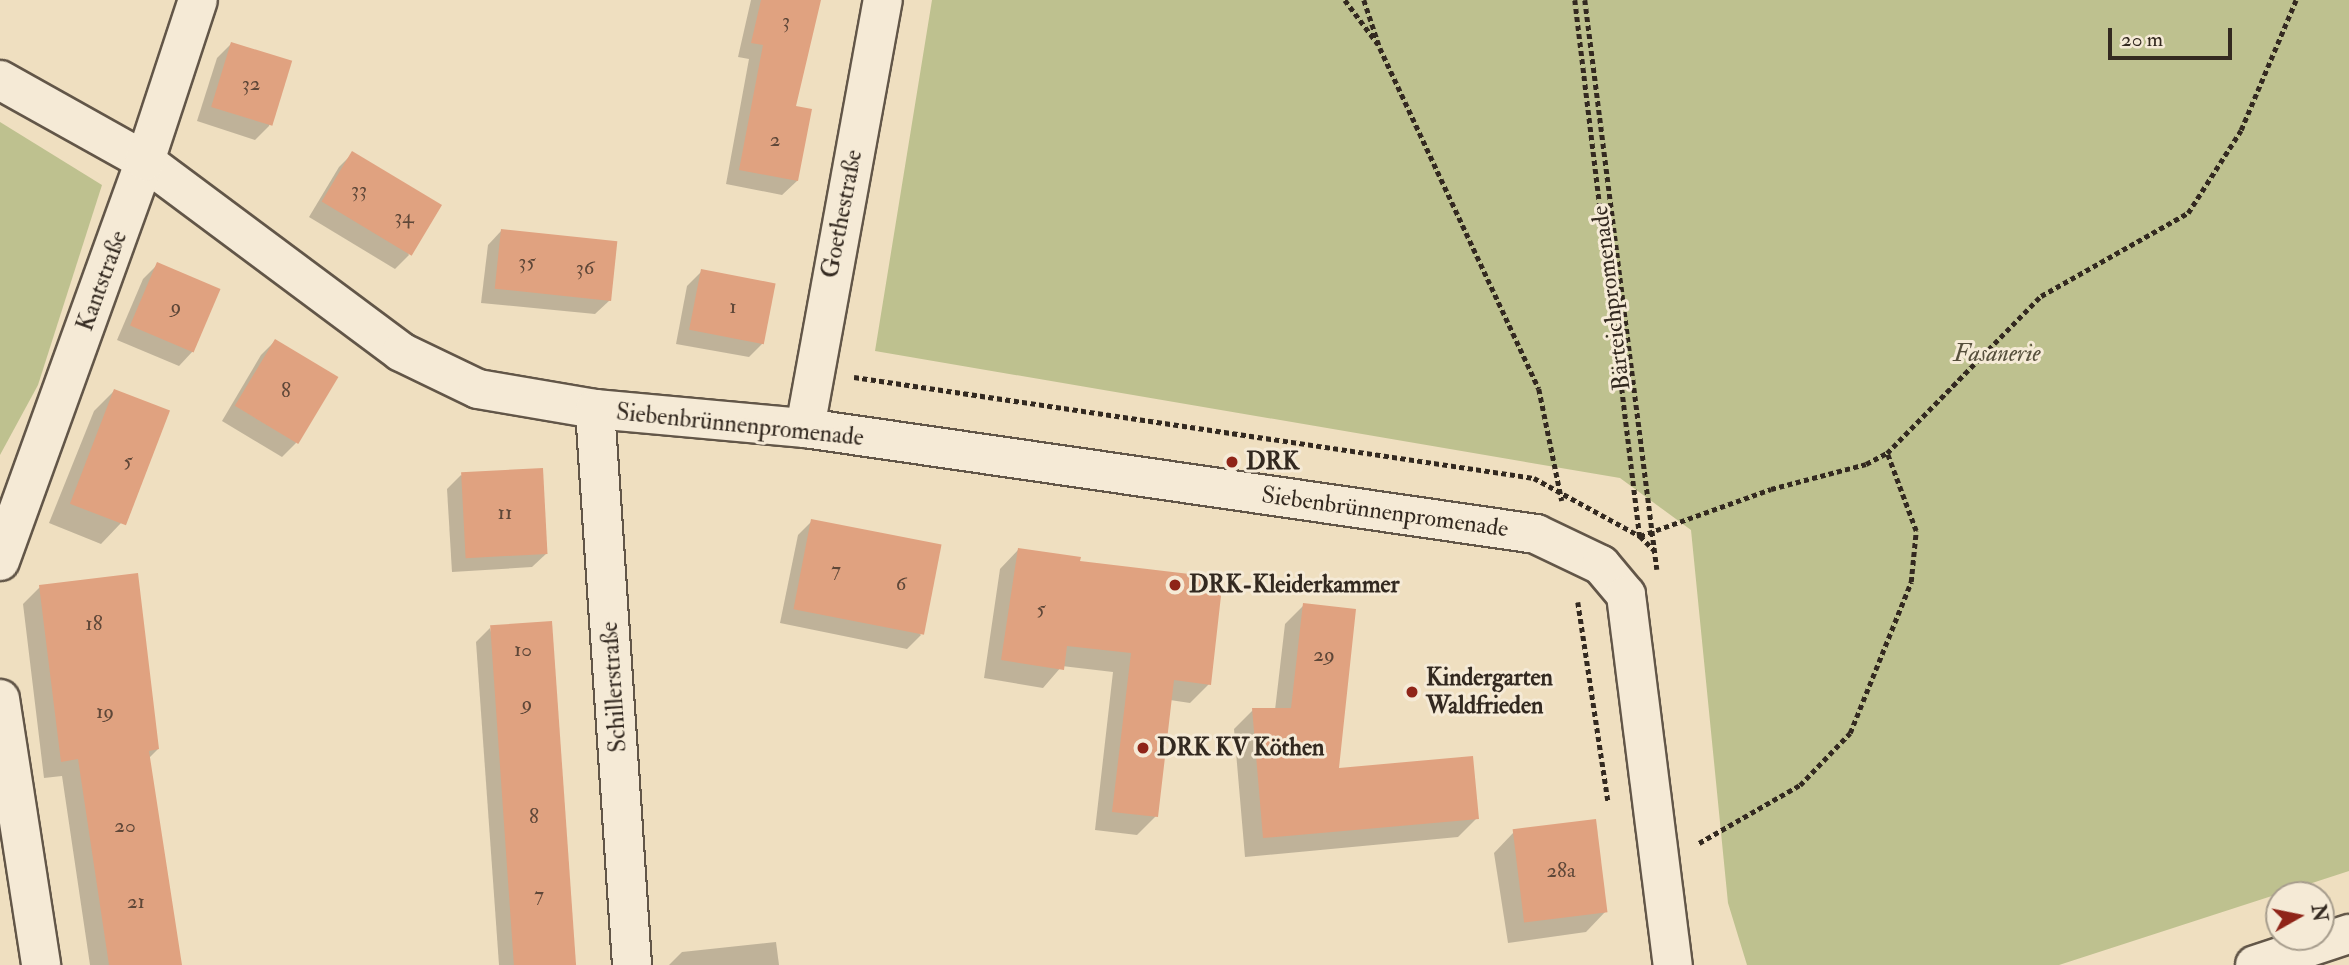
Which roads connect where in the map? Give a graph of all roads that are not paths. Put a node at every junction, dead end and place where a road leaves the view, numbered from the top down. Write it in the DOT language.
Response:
graph roads {
  1 [pos="198,0"];
  2 [pos="883,0"];
  3 [pos="0,80"];
  4 [pos="145,161"];
  5 [pos="595,409"];
  6 [pos="805,428"];
  7 [pos="0,561"];
  8 [pos="0,699"];
  9 [pos="2349,934"];
  10 [pos="41,965"];
  11 [pos="632,965"];
  12 [pos="1673,965"];
  13 [pos="2255,965"];
  1 -- 4 [label="street, Kantstraße"];
  2 -- 6 [label="street, Goethestraße"];
  3 -- 4 [label="street, Siebenbrünnenpromenade"];
  4 -- 5 [label="street, Siebenbrünnenpromenade"];
  4 -- 7 [label="street, Kantstraße"];
  5 -- 6 [label="street, Siebenbrünnenpromenade"];
  5 -- 11 [label="street, Schillerstraße"];
  6 -- 12 [label="street, Siebenbrünnenpromenade"];
  8 -- 10 [label="street"];
  9 -- 13 [label="street"];
}
